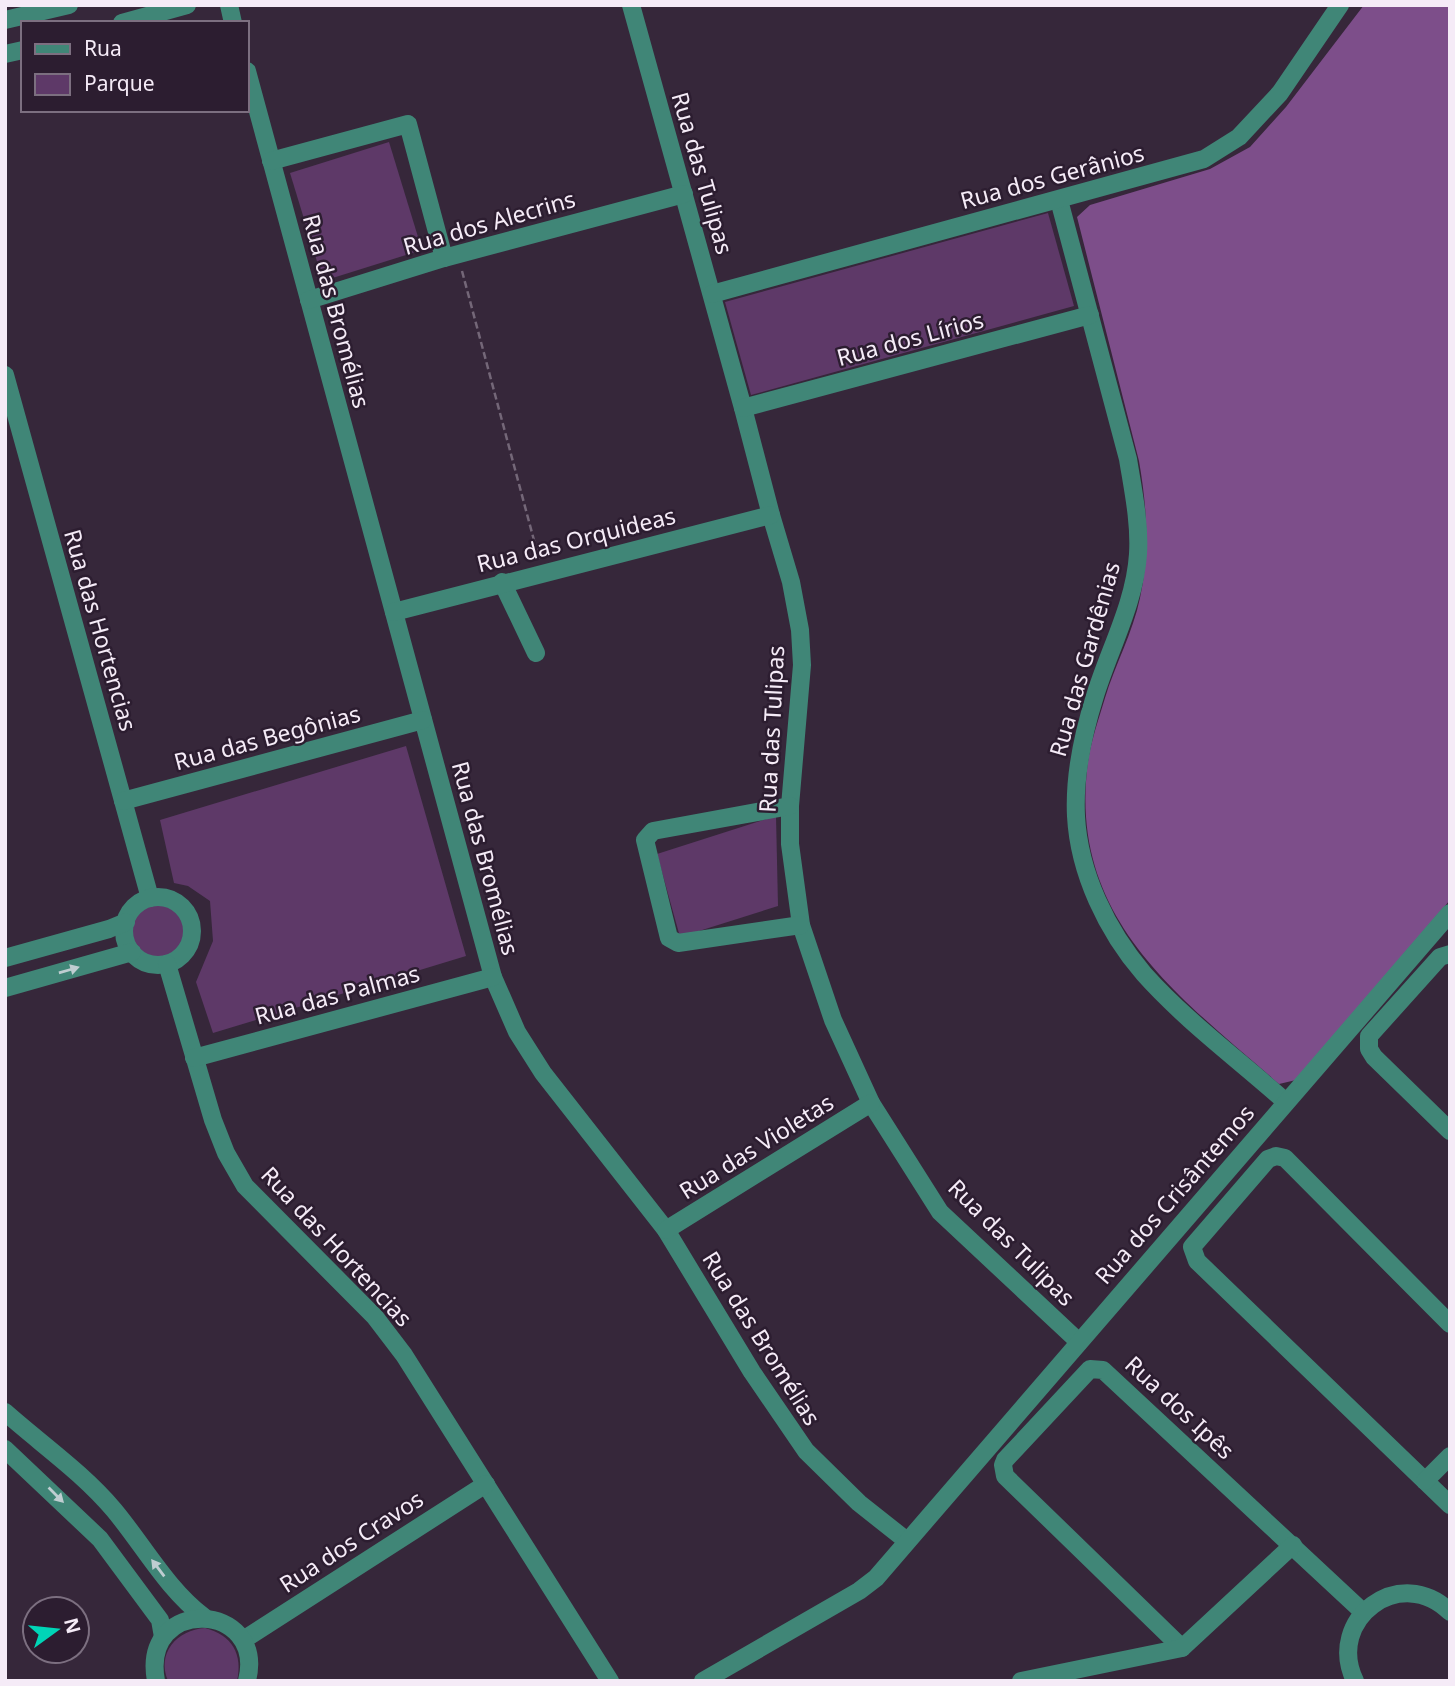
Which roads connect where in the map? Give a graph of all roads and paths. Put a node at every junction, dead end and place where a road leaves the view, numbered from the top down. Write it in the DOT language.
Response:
graph roads {
  1 [pos="69,5"];
  2 [pos="187,5"];
  3 [pos="631,5"];
  4 [pos="1340,5"];
  5 [pos="5,20"];
  6 [pos="129,21"];
  7 [pos="248,76"];
  8 [pos="271,161"];
  9 [pos="684,194"];
  10 [pos="1059,200"];
  11 [pos="451,257"];
  12 [pos="712,294"];
  13 [pos="309,300"];
  14 [pos="1090,315"];
  15 [pos="5,375"];
  16 [pos="743,408"];
  17 [pos="771,515"];
  18 [pos="543,574"];
  19 [pos="502,582"];
  20 [pos="394,612"];
  21 [pos="536,653"];
  22 [pos="423,720"];
  23 [pos="123,801"];
  24 [pos="790,806"];
  25 [pos="150,898"];
  26 [pos="1450,914"];
  27 [pos="125,922"];
  28 [pos="801,925"];
  29 [pos="132,952"];
  30 [pos="1450,954"];
  31 [pos="5,958"];
  32 [pos="167,964"];
  33 [pos="494,977"];
  34 [pos="5,988"];
  35 [pos="194,1058"];
  36 [pos="1286,1102"];
  37 [pos="871,1103"];
  38 [pos="1450,1131"];
  39 [pos="666,1230"];
  40 [pos="1450,1324"];
  41 [pos="1079,1342"];
  42 [pos="5,1412"];
  43 [pos="5,1449"];
  44 [pos="1450,1456"];
  45 [pos="1425,1481"];
  46 [pos="485,1484"];
  47 [pos="1450,1505"];
  48 [pos="907,1541"];
  49 [pos="1293,1545"];
  50 [pos="1447,1605"];
  51 [pos="1363,1612"];
  52 [pos="204,1617"];
  53 [pos="163,1637"];
  54 [pos="243,1640"];
  55 [pos="1182,1648"];
  56 [pos="155,1674"];
  57 [pos="139,1681"];
  58 [pos="247,1681"];
  59 [pos="610,1681"];
  60 [pos="703,1681"];
  61 [pos="1021,1681"];
  62 [pos="1355,1681"];
  1 -- 5 [label="street"];
  2 -- 6 [label="street"];
  3 -- 9 [label="street, Rua das Tulipas"];
  4 -- 10 [label="street, Rua dos Gerânios"];
  7 -- 8 [label="street, Rua das Bromélias"];
  8 -- 11 [label="street"];
  8 -- 13 [label="street, Rua das Bromélias"];
  9 -- 11 [label="street, Rua dos Alecrins"];
  9 -- 12 [label="street, Rua das Tulipas"];
  10 -- 12 [label="street, Rua dos Gerânios"];
  10 -- 14 [label="street, Rua das Gardênias"];
  11 -- 13 [label="street, Rua dos Alecrins"];
  11 -- 18 [label="path"];
  12 -- 16 [label="street, Rua das Tulipas"];
  13 -- 20 [label="street, Rua das Bromélias"];
  14 -- 16 [label="street, Rua dos Lírios"];
  14 -- 36 [label="street, Rua das Gardênias"];
  15 -- 23 [label="street, Rua das Hortencias"];
  16 -- 17 [label="street, Rua das Tulipas"];
  17 -- 18 [label="street, Rua das Orquideas"];
  17 -- 24 [label="street, Rua das Tulipas"];
  18 -- 19 [label="street, Rua das Orquideas"];
  19 -- 20 [label="street, Rua das Orquideas"];
  19 -- 21 [label="street"];
  20 -- 22 [label="street, Rua das Bromélias"];
  22 -- 23 [label="street, Rua das Begônias"];
  22 -- 33 [label="street, Rua das Bromélias"];
  23 -- 25 [label="street, Rua das Hortencias"];
  24 -- 28 [label="street, Rua das Tulipas"];
  24 -- 28 [label="street"];
  25 -- 27 [label="street"];
  25 -- 32 [label="street"];
  26 -- 36 [label="street, Rua dos Crisântemos"];
  27 -- 29 [label="street"];
  27 -- 31 [label="street"];
  28 -- 37 [label="street, Rua das Tulipas"];
  29 -- 32 [label="street"];
  34 -- 29 [label="street, one-way"];
  30 -- 38 [label="street"];
  32 -- 35 [label="street, Rua das Hortencias"];
  33 -- 35 [label="street, Rua das Palmas"];
  33 -- 39 [label="street, Rua das Bromélias"];
  35 -- 46 [label="street, Rua das Hortencias"];
  36 -- 41 [label="street, Rua dos Crisântemos"];
  37 -- 39 [label="street, Rua das Violetas"];
  37 -- 41 [label="street, Rua das Tulipas"];
  39 -- 48 [label="street, Rua das Bromélias"];
  40 -- 45 [label="street"];
  41 -- 48 [label="street, Rua dos Crisântemos"];
  52 -- 42 [label="street, one-way"];
  43 -- 53 [label="street, one-way"];
  44 -- 45 [label="street"];
  45 -- 47 [label="street"];
  46 -- 54 [label="street, Rua dos Cravos"];
  46 -- 59 [label="street, Rua das Hortencias"];
  48 -- 60 [label="street, Rua dos Crisântemos"];
  49 -- 51 [label="street, Rua dos Ipês"];
  49 -- 55 [label="street"];
  49 -- 55 [label="street, Rua dos Ipês"];
  50 -- 51 [label="street"];
  51 -- 62 [label="street"];
  52 -- 53 [label="street"];
  52 -- 54 [label="street"];
  53 -- 56 [label="street"];
  54 -- 58 [label="street"];
  55 -- 61 [label="street"];
  56 -- 57 [label="street"];
}
